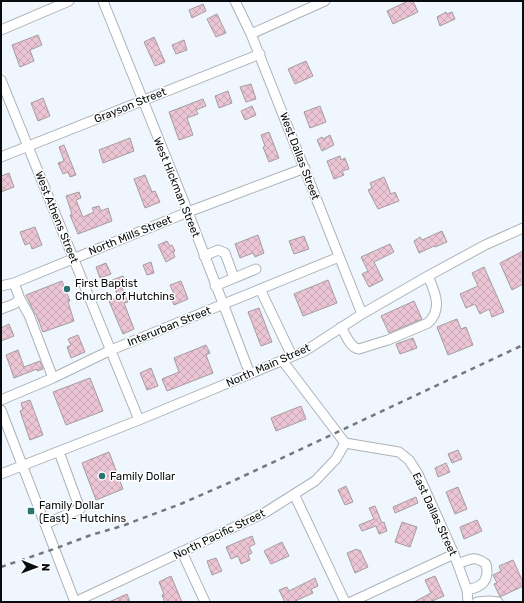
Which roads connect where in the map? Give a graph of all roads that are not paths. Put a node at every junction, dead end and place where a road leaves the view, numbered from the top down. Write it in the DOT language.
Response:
graph roads {
  1 [pos="69,1"];
  2 [pos="103,1"];
  3 [pos="235,1"];
  4 [pos="325,1"];
  5 [pos="1,30"];
  6 [pos="251,34"];
  7 [pos="260,54"];
  8 [pos="1,80"];
  9 [pos="142,100"];
  10 [pos="28,146"];
  11 [pos="1,157"];
  12 [pos="305,168"];
  13 [pos="188,212"];
  14 [pos="523,228"];
  15 [pos="204,256"];
  16 [pos="339,257"];
  17 [pos="73,258"];
  18 [pos="256,269"];
  19 [pos="428,276"];
  20 [pos="234,278"];
  21 [pos="14,283"];
  22 [pos="1,286"];
  23 [pos="215,286"];
  24 [pos="260,289"];
  25 [pos="20,299"];
  26 [pos="223,304"];
  27 [pos="1,309"];
  28 [pos="362,314"];
  29 [pos="341,327"];
  30 [pos="111,350"];
  31 [pos="292,356"];
  32 [pos="282,360"];
  33 [pos="250,374"];
  34 [pos="53,378"];
  35 [pos="1,400"];
  36 [pos="1,410"];
  37 [pos="139,420"];
  38 [pos="345,443"];
  39 [pos="59,452"];
  40 [pos="22,466"];
  41 [pos="1,474"];
  42 [pos="294,494"];
  43 [pos="45,524"];
  44 [pos="182,552"];
  45 [pos="454,554"];
  46 [pos="458,564"];
  47 [pos="467,590"];
  48 [pos="75,602"];
  49 [pos="205,602"];
  50 [pos="345,602"];
  51 [pos="351,602"];
  52 [pos="468,602"];
  53 [pos="477,602"];
  54 [pos="498,602"];
  1 -- 5 [label="street"];
  2 -- 9 [label="street, West Hickman Street"];
  3 -- 6 [label="street, West Dallas Street"];
  4 -- 6 [label="street"];
  6 -- 7 [label="street, West Dallas Street"];
  7 -- 9 [label="street, Grayson Street"];
  7 -- 12 [label="street, West Dallas Street"];
  8 -- 10 [label="street, West Athens Street"];
  9 -- 10 [label="street, Grayson Street"];
  9 -- 13 [label="street, West Hickman Street"];
  10 -- 11 [label="street, Grayson Street"];
  10 -- 17 [label="street, West Athens Street"];
  12 -- 13 [label="street, North Mills Street"];
  12 -- 16 [label="street, West Dallas Street"];
  13 -- 15 [label="street, West Hickman Street"];
  13 -- 17 [label="street, North Mills Street"];
  14 -- 19 [label="street, North Main Street"];
  15 -- 20 [label="street"];
  15 -- 23 [label="street, West Hickman Street"];
  16 -- 24 [label="street, Interurban Street"];
  16 -- 28 [label="street, West Dallas Street"];
  17 -- 21 [label="street, North Mills Street"];
  17 -- 30 [label="street, West Athens Street"];
  18 -- 20 [label="street"];
  19 -- 28 [label="street, North Main Street"];
  19 -- 29 [label="street"];
  20 -- 23 [label="street"];
  21 -- 22 [label="street, North Mills Street"];
  21 -- 25 [label="street"];
  23 -- 26 [label="street, West Hickman Street"];
  24 -- 26 [label="street, Interurban Street"];
  24 -- 31 [label="street"];
  25 -- 27 [label="street"];
  25 -- 34 [label="street"];
  26 -- 30 [label="street, Interurban Street"];
  26 -- 33 [label="street, West Hickman Street"];
  28 -- 29 [label="street, North Main Street"];
  29 -- 31 [label="street, North Main Street"];
  30 -- 34 [label="street, Interurban Street"];
  30 -- 37 [label="street, West Athens Street"];
  31 -- 32 [label="street, North Main Street"];
  32 -- 33 [label="street, North Main Street"];
  32 -- 38 [label="street"];
  33 -- 37 [label="street, North Main Street"];
  34 -- 35 [label="street, Interurban Street"];
  36 -- 40 [label="street"];
  37 -- 39 [label="street, North Main Street"];
  38 -- 42 [label="street, North Pacific Street"];
  38 -- 45 [label="street, East Dallas Street"];
  39 -- 40 [label="street, North Main Street"];
  39 -- 43 [label="street"];
  40 -- 41 [label="street, North Main Street"];
  40 -- 43 [label="street"];
  42 -- 44 [label="street, North Pacific Street"];
  42 -- 50 [label="street"];
  43 -- 48 [label="street"];
  44 -- 48 [label="street, North Pacific Street"];
  44 -- 49 [label="street"];
  45 -- 46 [label="street, East Dallas Street"];
  45 -- 51 [label="street"];
  46 -- 47 [label="street, East Dallas Street"];
  46 -- 47 [label="street"];
  47 -- 52 [label="street, East Dallas Street"];
  53 -- 54 [label="street"];
}
